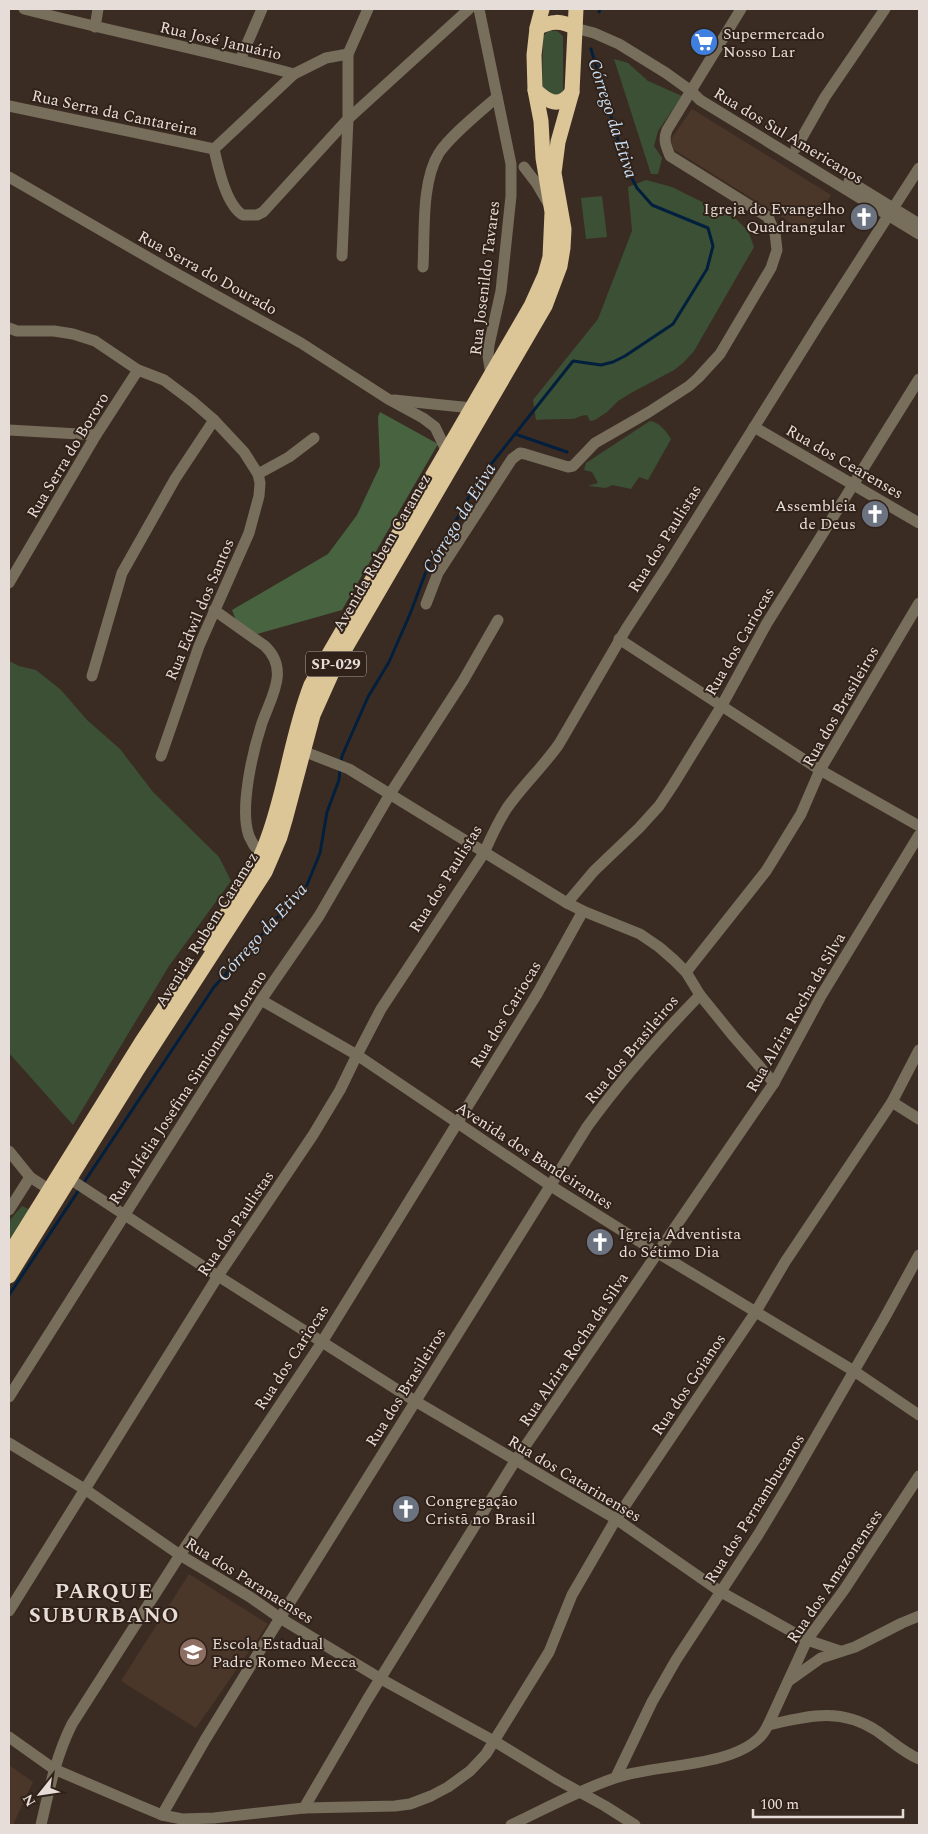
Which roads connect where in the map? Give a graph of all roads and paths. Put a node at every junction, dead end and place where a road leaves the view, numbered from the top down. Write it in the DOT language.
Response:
graph roads {
  1 [pos="24,9"];
  2 [pos="98,9"];
  3 [pos="262,9"];
  4 [pos="368,9"];
  5 [pos="469,9"];
  6 [pos="479,9"];
  7 [pos="542,9"];
  8 [pos="576,9"];
  9 [pos="741,9"];
  10 [pos="884,9"];
  11 [pos="95,27"];
  12 [pos="537,28"];
  13 [pos="575,28"];
  14 [pos="348,54"];
  15 [pos="240,60"];
  16 [pos="294,74"];
  17 [pos="535,90"];
  18 [pos="691,91"];
  19 [pos="572,92"];
  20 [pos="497,96"];
  21 [pos="9,106"];
  22 [pos="348,119"];
  23 [pos="796,148"];
  24 [pos="214,149"];
  25 [pos="543,158"];
  26 [pos="511,164"];
  27 [pos="524,167"];
  28 [pos="919,168"];
  29 [pos="9,176"];
  30 [pos="891,211"];
  31 [pos="552,212"];
  32 [pos="919,224"];
  33 [pos="919,234"];
  34 [pos="342,256"];
  35 [pos="423,266"];
  36 [pos="9,328"];
  37 [pos="138,370"];
  38 [pos="491,375"];
  39 [pos="919,379"];
  40 [pos="388,399"];
  41 [pos="427,403"];
  42 [pos="472,408"];
  43 [pos="423,418"];
  44 [pos="214,420"];
  45 [pos="754,427"];
  46 [pos="9,430"];
  47 [pos="96,435"];
  48 [pos="314,438"];
  49 [pos="447,452"];
  50 [pos="258,474"];
  51 [pos="853,484"];
  52 [pos="919,523"];
  53 [pos="9,582"];
  54 [pos="426,604"];
  55 [pos="919,604"];
  56 [pos="214,610"];
  57 [pos="498,620"];
  58 [pos="619,639"];
  59 [pos="92,676"];
  60 [pos="721,707"];
  61 [pos="303,751"];
  62 [pos="161,756"];
  63 [pos="820,770"];
  64 [pos="390,794"];
  65 [pos="919,826"];
  66 [pos="919,834"];
  67 [pos="484,853"];
  68 [pos="261,855"];
  69 [pos="567,903"];
  70 [pos="583,912"];
  71 [pos="686,972"];
  72 [pos="700,995"];
  73 [pos="261,1000"];
  74 [pos="919,1050"];
  75 [pos="356,1055"];
  76 [pos="774,1083"];
  77 [pos="892,1102"];
  78 [pos="919,1119"];
  79 [pos="458,1124"];
  80 [pos="9,1151"];
  81 [pos="30,1177"];
  82 [pos="72,1181"];
  83 [pos="551,1186"];
  84 [pos="50,1190"];
  85 [pos="9,1210"];
  86 [pos="125,1214"];
  87 [pos="658,1253"];
  88 [pos="919,1254"];
  89 [pos="9,1255"];
  90 [pos="9,1276"];
  91 [pos="218,1276"];
  92 [pos="755,1313"];
  93 [pos="322,1342"];
  94 [pos="854,1371"];
  95 [pos="9,1397"];
  96 [pos="415,1401"];
  97 [pos="919,1415"];
  98 [pos="9,1443"];
  99 [pos="516,1461"];
  100 [pos="919,1476"];
  101 [pos="86,1490"];
  102 [pos="616,1519"];
  103 [pos="180,1555"];
  104 [pos="721,1592"];
  105 [pos="9,1611"];
  106 [pos="919,1616"];
  107 [pos="280,1618"];
  108 [pos="807,1640"];
  109 [pos="840,1651"];
  110 [pos="381,1679"];
  111 [pos="788,1682"];
  112 [pos="768,1725"];
  113 [pos="9,1737"];
  114 [pos="494,1741"];
  115 [pos="919,1758"];
  116 [pos="54,1769"];
  117 [pos="616,1777"];
  118 [pos="580,1792"];
  119 [pos="304,1808"];
  120 [pos="162,1815"];
  121 [pos="41,1825"];
  122 [pos="511,1825"];
  123 [pos="635,1825"];
  1 -- 11 [label="street, Rua José Januário"];
  2 -- 11 [label="street"];
  3 -- 15 [label="street"];
  4 -- 14 [label="street"];
  5 -- 22 [label="street"];
  6 -- 20 [label="street, Rua Josenildo Tavares"];
  7 -- 12 [label="highway, SP-029"];
  8 -- 13 [label="highway, SP-029"];
  9 -- 18 [label="street"];
  10 -- 23 [label="street"];
  11 -- 15 [label="street, Rua José Januário"];
  12 -- 13 [label="highway"];
  12 -- 17 [label="highway, Avenida Rubem Caramez / SP-029"];
  13 -- 18 [label="street"];
  13 -- 19 [label="highway, Avenida Rubem Caramez / SP-029"];
  14 -- 16 [label="street"];
  14 -- 22 [label="street"];
  15 -- 16 [label="street, Rua José Januário"];
  16 -- 24 [label="street"];
  17 -- 19 [label="highway"];
  17 -- 25 [label="highway, Avenida Rubem Caramez / SP-029"];
  18 -- 23 [label="street, Rua dos Sul Americanos"];
  18 -- 30 [label="street, Rua dos Sul Americanos"];
  18 -- 54 [label="street"];
  19 -- 61 [label="highway, Avenida Rubem Caramez / SP-029"];
  20 -- 26 [label="street, Rua Josenildo Tavares"];
  20 -- 35 [label="street"];
  21 -- 24 [label="street, Rua Serra da Cantareira"];
  22 -- 24 [label="street"];
  22 -- 34 [label="street"];
  23 -- 30 [label="street, Rua dos Sul Americanos"];
  25 -- 27 [label="street"];
  25 -- 31 [label="highway, Avenida Rubem Caramez / SP-029"];
  26 -- 27 [label="street"];
  26 -- 38 [label="street, Rua Josenildo Tavares"];
  27 -- 31 [label="street"];
  28 -- 30 [label="street, Rua dos Paulistas"];
  29 -- 40 [label="street, Rua Serra do Dourado"];
  30 -- 32 [label="street, Rua dos Sul Americanos"];
  30 -- 33 [label="street, Rua dos Sul Americanos"];
  30 -- 45 [label="street, Rua dos Paulistas"];
  31 -- 38 [label="highway, Avenida Rubem Caramez / SP-029"];
  36 -- 37 [label="street"];
  37 -- 44 [label="street"];
  37 -- 47 [label="street, Rua Serra do Bororo"];
  38 -- 42 [label="highway, Avenida Rubem Caramez / SP-029"];
  39 -- 51 [label="street, Rua dos Cariocas"];
  40 -- 41 [label="street, Rua Serra do Dourado"];
  40 -- 43 [label="street, Rua Serra do Dourado"];
  41 -- 42 [label="street, Rua Serra do Dourado"];
  41 -- 43 [label="street"];
  42 -- 49 [label="highway, Avenida Rubem Caramez / SP-029"];
  43 -- 49 [label="street, Rua Serra do Dourado"];
  44 -- 50 [label="street"];
  44 -- 59 [label="street"];
  45 -- 51 [label="street, Rua dos Cearenses"];
  45 -- 58 [label="street, Rua dos Paulistas"];
  46 -- 47 [label="street"];
  47 -- 53 [label="street, Rua Serra do Bororo"];
  48 -- 50 [label="street"];
  49 -- 68 [label="highway, Avenida Rubem Caramez / SP-029"];
  50 -- 56 [label="street, Rua Edwil dos Santos"];
  51 -- 52 [label="street, Rua dos Cearenses"];
  51 -- 60 [label="street, Rua dos Cariocas"];
  55 -- 63 [label="street, Rua dos Brasileiros"];
  56 -- 62 [label="street, Rua Edwil dos Santos"];
  56 -- 68 [label="street"];
  57 -- 64 [label="street, Rua Alfelia Josefina Simionato Moreno"];
  58 -- 60 [label="street"];
  58 -- 67 [label="street, Rua dos Paulistas"];
  60 -- 63 [label="street"];
  60 -- 69 [label="street, Rua dos Cariocas"];
  61 -- 64 [label="street"];
  61 -- 82 [label="highway, Avenida Rubem Caramez / SP-029"];
  63 -- 65 [label="street"];
  63 -- 71 [label="street, Rua dos Brasileiros"];
  64 -- 67 [label="street"];
  64 -- 73 [label="street, Rua Alfelia Josefina Simionato Moreno"];
  66 -- 76 [label="street, Rua Alzira Rocha da Silva"];
  67 -- 69 [label="street"];
  67 -- 75 [label="street, Rua dos Paulistas"];
  68 -- 84 [label="highway, Avenida Rubem Caramez / SP-029"];
  69 -- 70 [label="street"];
  70 -- 71 [label="street"];
  70 -- 79 [label="street, Rua dos Cariocas"];
  71 -- 72 [label="street"];
  72 -- 76 [label="street"];
  72 -- 83 [label="street, Rua dos Brasileiros"];
  73 -- 75 [label="street, Avenida dos Bandeirantes"];
  73 -- 86 [label="street, Rua Alfelia Josefina Simionato Moreno"];
  74 -- 77 [label="street, Rua dos Goianos"];
  75 -- 79 [label="street, Avenida dos Bandeirantes"];
  75 -- 91 [label="street, Rua dos Paulistas"];
  76 -- 87 [label="street, Rua Alzira Rocha da Silva"];
  77 -- 78 [label="street"];
  77 -- 92 [label="street, Rua dos Goianos"];
  79 -- 83 [label="street, Avenida dos Bandeirantes"];
  79 -- 93 [label="street, Rua dos Cariocas"];
  80 -- 81 [label="street"];
  81 -- 84 [label="street"];
  81 -- 85 [label="street"];
  82 -- 86 [label="street, Rua dos Catarinenses"];
  82 -- 90 [label="highway, Avenida Rubem Caramez / SP-029"];
  83 -- 87 [label="street, Avenida dos Bandeirantes"];
  83 -- 96 [label="street, Rua dos Brasileiros"];
  84 -- 89 [label="highway, Avenida Rubem Caramez / SP-029"];
  86 -- 91 [label="street, Rua dos Catarinenses"];
  86 -- 95 [label="street, Rua Alfelia Josefina Simionato Moreno"];
  87 -- 92 [label="street, Avenida dos Bandeirantes"];
  87 -- 99 [label="street, Rua Alzira Rocha da Silva"];
  88 -- 94 [label="street, Rua dos Pernambucanos"];
  91 -- 93 [label="street, Rua dos Catarinenses"];
  91 -- 101 [label="street, Rua dos Paulistas"];
  92 -- 94 [label="street, Avenida dos Bandeirantes"];
  92 -- 102 [label="street, Rua dos Goianos"];
  93 -- 96 [label="street, Rua dos Catarinenses"];
  93 -- 103 [label="street, Rua dos Cariocas"];
  94 -- 97 [label="street, Avenida dos Bandeirantes"];
  94 -- 104 [label="street, Rua dos Pernambucanos"];
  96 -- 99 [label="street, Rua dos Catarinenses"];
  96 -- 107 [label="street, Rua dos Brasileiros"];
  98 -- 101 [label="street, Rua dos Paranaenses"];
  99 -- 102 [label="street, Rua dos Catarinenses"];
  99 -- 110 [label="street, Rua Alzira Rocha da Silva"];
  100 -- 108 [label="street, Rua dos Amazonenses"];
  101 -- 103 [label="street, Rua dos Paranaenses"];
  101 -- 105 [label="street, Rua dos Paulistas"];
  102 -- 104 [label="street, Rua dos Catarinenses"];
  102 -- 114 [label="street, Rua dos Goianos"];
  103 -- 107 [label="street, Rua dos Paranaenses"];
  103 -- 116 [label="street, Rua dos Cariocas"];
  104 -- 108 [label="street, Rua dos Catarinenses"];
  104 -- 117 [label="street, Rua dos Pernambucanos"];
  106 -- 109 [label="street"];
  107 -- 110 [label="street, Rua dos Paranaenses"];
  107 -- 120 [label="street, Rua dos Brasileiros"];
  108 -- 109 [label="street, Rua dos Catarinenses"];
  108 -- 111 [label="street, Rua dos Amazonenses"];
  109 -- 111 [label="street"];
  110 -- 114 [label="street, Rua dos Paranaenses"];
  110 -- 119 [label="street, Rua Alzira Rocha da Silva"];
  111 -- 112 [label="street, Rua dos Amazonenses"];
  112 -- 115 [label="street"];
  112 -- 117 [label="street, Rua dos Amazonenses"];
  113 -- 116 [label="street, Rua dos Goianos"];
  114 -- 118 [label="street, Rua dos Paranaenses"];
  114 -- 119 [label="street, Rua dos Goianos"];
  116 -- 120 [label="street, Rua dos Goianos"];
  116 -- 121 [label="street, Rua dos Cariocas"];
  117 -- 118 [label="street, Rua dos Amazonenses"];
  118 -- 122 [label="street, Rua dos Amazonenses"];
  118 -- 123 [label="street, Rua dos Paranaenses"];
  119 -- 120 [label="street, Rua dos Goianos"];
}
